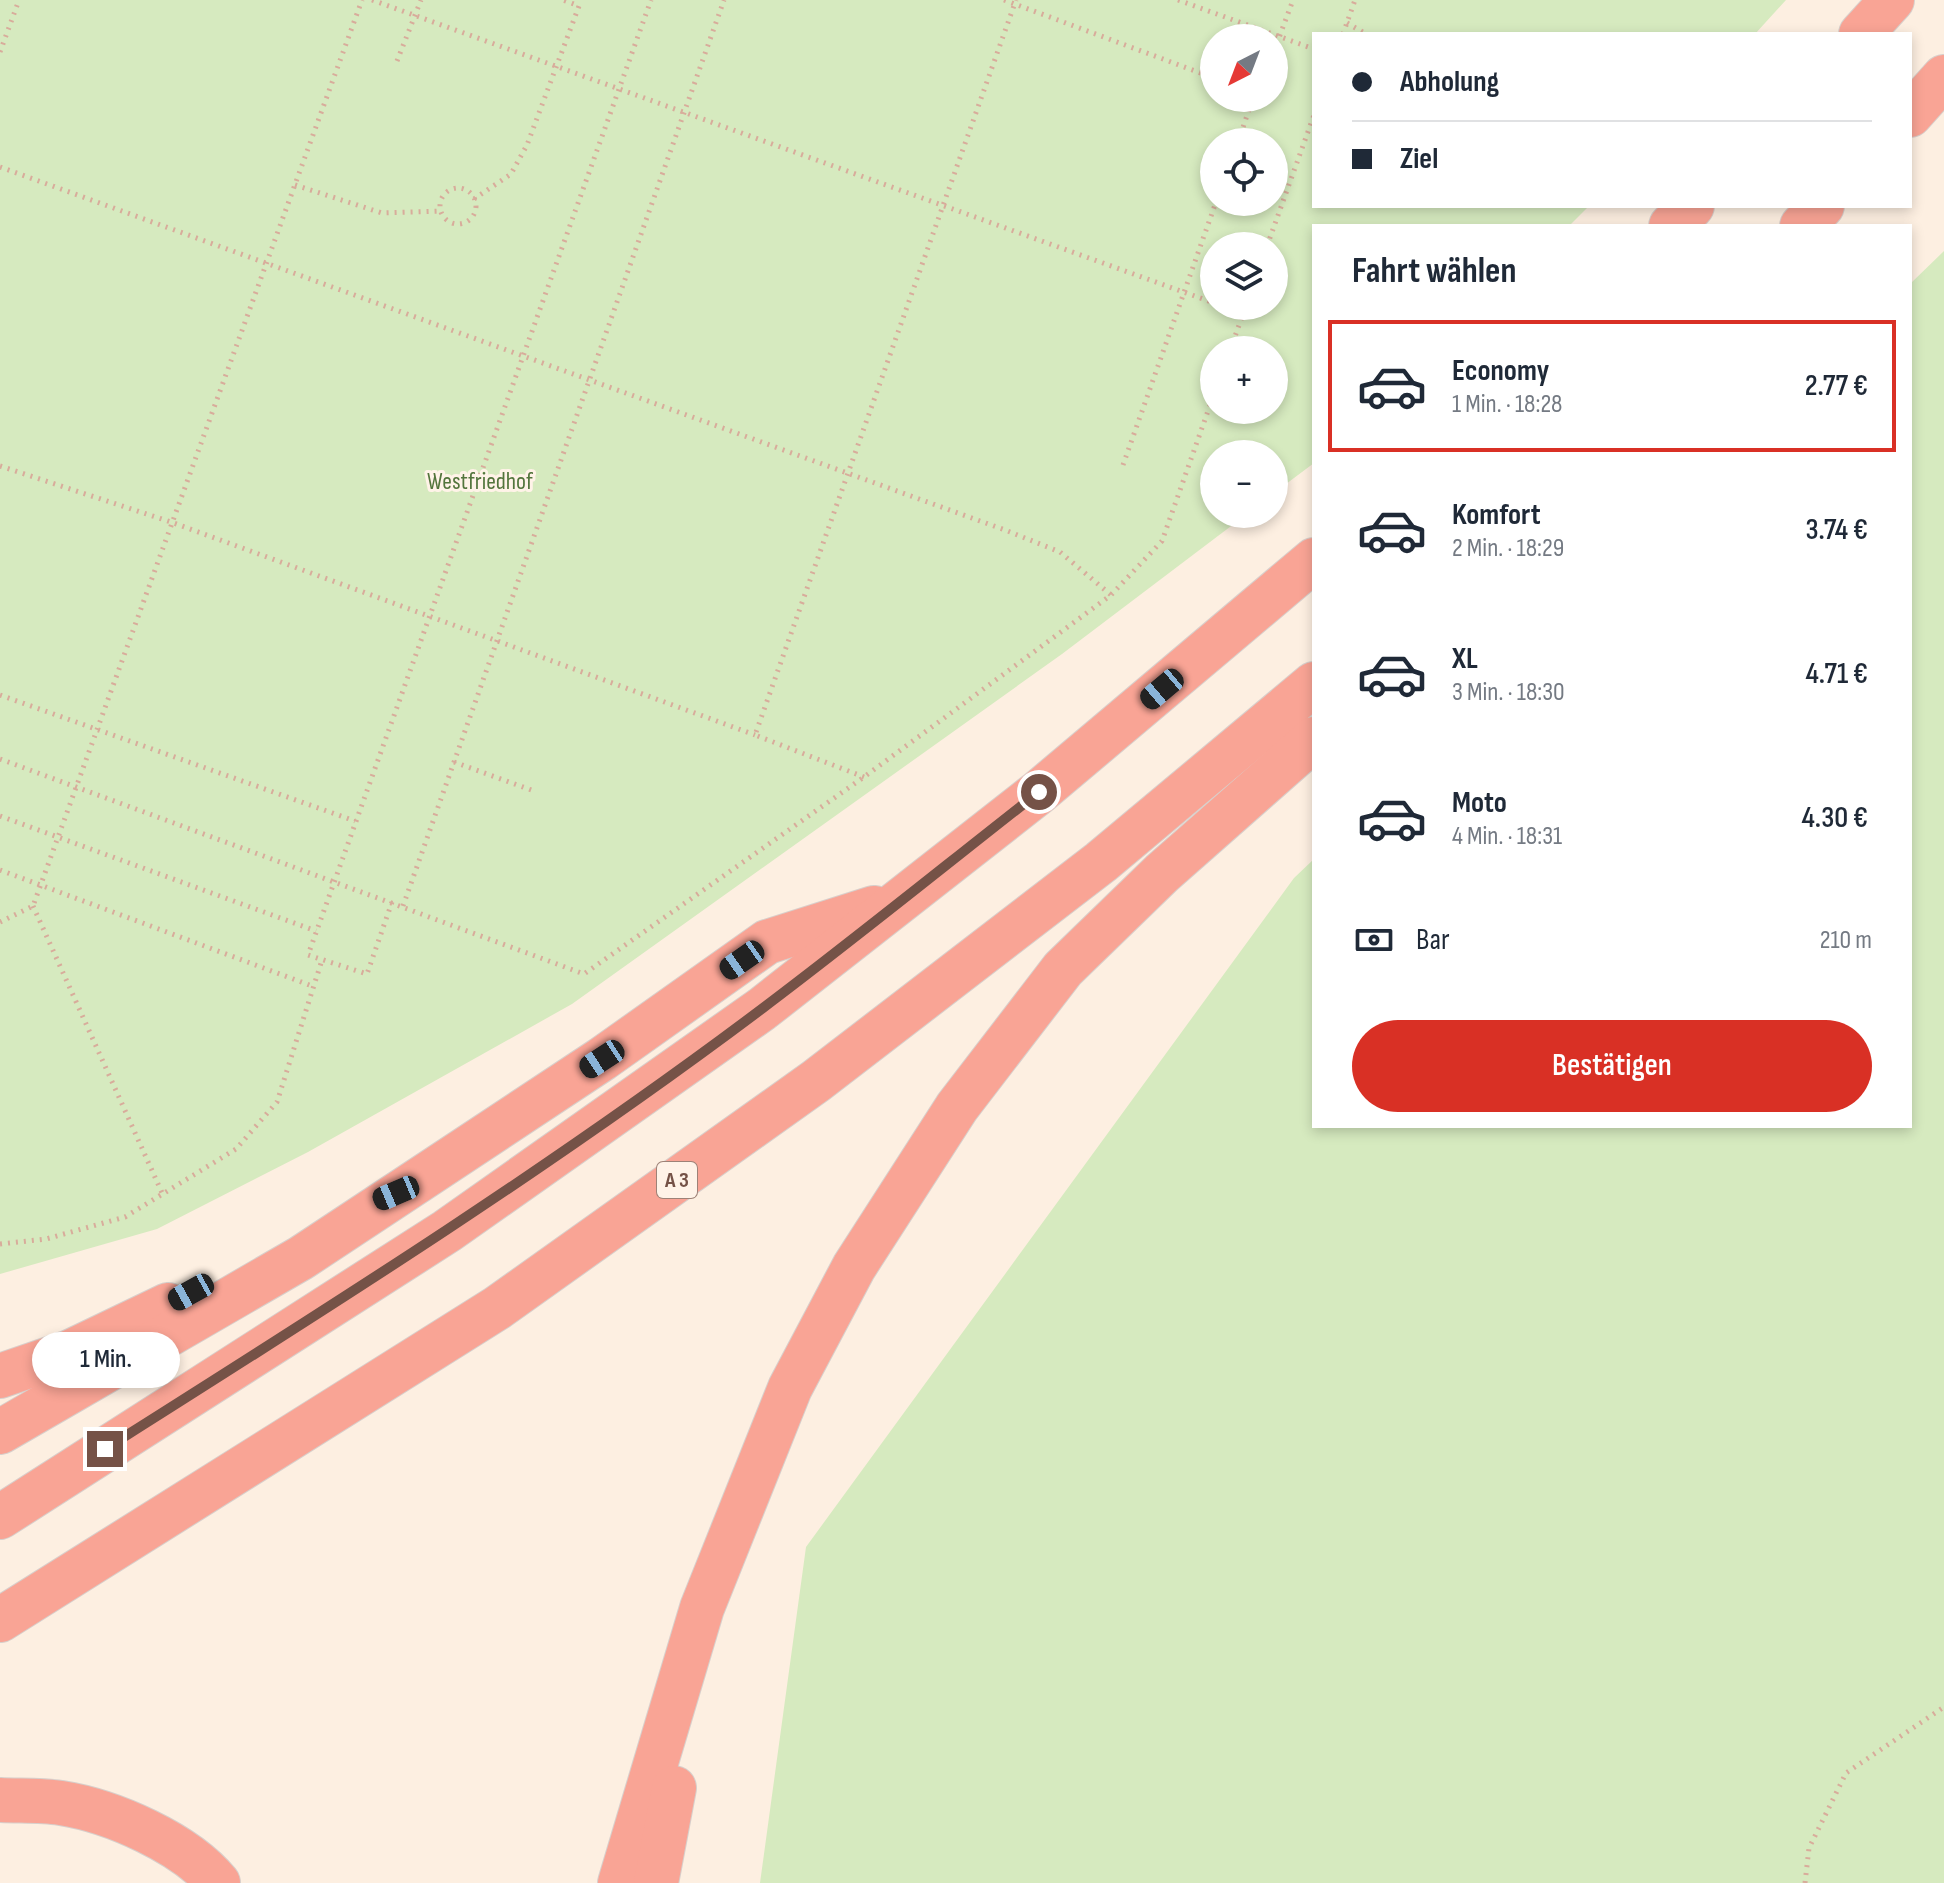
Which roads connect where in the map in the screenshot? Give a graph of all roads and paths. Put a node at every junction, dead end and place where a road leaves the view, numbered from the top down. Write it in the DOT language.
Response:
graph roads {
  1 [pos="19,0"];
  2 [pos="362,0"];
  3 [pos="372,0"];
  4 [pos="421,0"];
  5 [pos="563,0"];
  6 [pos="651,0"];
  7 [pos="724,0"];
  8 [pos="1004,0"];
  9 [pos="1178,0"];
  10 [pos="1293,0"];
  11 [pos="1355,0"];
  12 [pos="1892,0"];
  13 [pos="1015,2"];
  14 [pos="416,16"];
  15 [pos="1347,23"];
  16 [pos="1246,24"];
  17 [pos="1284,24"];
  18 [pos="1344,32"];
  19 [pos="1363,32"];
  20 [pos="1863,32"];
  21 [pos="1288,39"];
  22 [pos="1312,48"];
  23 [pos="0,52"];
  24 [pos="397,61"];
  25 [pos="558,68"];
  26 [pos="1200,73"];
  27 [pos="1944,77"];
  28 [pos="619,90"];
  29 [pos="685,112"];
  30 [pos="1912,113"];
  31 [pos="1312,121"];
  32 [pos="0,167"];
  33 [pos="295,185"];
  34 [pos="474,199"];
  35 [pos="943,205"];
  36 [pos="1690,208"];
  37 [pos="1820,208"];
  38 [pos="441,211"];
  39 [pos="1211,216"];
  40 [pos="1673,224"];
  41 [pos="1804,224"];
  42 [pos="1272,232"];
  43 [pos="267,262"];
  44 [pos="1184,292"];
  45 [pos="1200,298"];
  46 [pos="522,355"];
  47 [pos="588,378"];
  48 [pos="1203,424"];
  49 [pos="1123,465"];
  50 [pos="0,466"];
  51 [pos="849,471"];
  52 [pos="171,522"];
  53 [pos="1312,562"];
  54 [pos="1111,595"];
  55 [pos="428,617"];
  56 [pos="496,641"];
  57 [pos="1312,686"];
  58 [pos="0,695"];
  59 [pos="99,730"];
  60 [pos="755,735"];
  61 [pos="1312,741"];
  62 [pos="0,759"];
  63 [pos="454,762"];
  64 [pos="864,777"];
  65 [pos="77,787"];
  66 [pos="534,791"];
  67 [pos="0,816"];
  68 [pos="355,821"];
  69 [pos="59,837"];
  70 [pos="0,870"];
  71 [pos="334,881"];
  72 [pos="41,885"];
  73 [pos="903,899"];
  74 [pos="392,902"];
  75 [pos="33,906"];
  76 [pos="403,906"];
  77 [pos="0,922"];
  78 [pos="316,931"];
  79 [pos="322,960"];
  80 [pos="312,986"];
  81 [pos="396,1193"];
  82 [pos="163,1195"];
  83 [pos="0,1244"];
  84 [pos="0,1376"];
  85 [pos="0,1432"];
  86 [pos="745,1502"];
  87 [pos="0,1517"];
  88 [pos="0,1620"];
  89 [pos="1943,1711"];
  90 [pos="0,1800"];
  91 [pos="218,1883"];
  92 [pos="620,1883"];
  93 [pos="656,1883"];
  94 [pos="1805,1883"];
  1 -- 23 [label="path"];
  2 -- 33 [label="path"];
  3 -- 14 [label="path"];
  4 -- 14 [label="path"];
  5 -- 25 [label="path"];
  6 -- 28 [label="path"];
  7 -- 29 [label="path"];
  8 -- 13 [label="path"];
  9 -- 16 [label="path"];
  10 -- 17 [label="path"];
  11 -- 15 [label="path"];
  12 -- 20 [label="highway"];
  13 -- 26 [label="path"];
  13 -- 35 [label="path"];
  14 -- 24 [label="path"];
  14 -- 25 [label="path"];
  15 -- 18 [label="path"];
  15 -- 19 [label="path"];
  21 -- 22 [label="path"];
  25 -- 28 [label="path"];
  25 -- 34 [label="path"];
  27 -- 30 [label="highway"];
  28 -- 29 [label="path"];
  28 -- 46 [label="path"];
  29 -- 35 [label="path"];
  29 -- 47 [label="path"];
  31 -- 42 [label="path"];
  32 -- 43 [label="path"];
  33 -- 38 [label="path"];
  33 -- 43 [label="path"];
  34 -- 38 [label="path"];
  34 -- 38 [label="path"];
  35 -- 44 [label="path"];
  35 -- 51 [label="path"];
  36 -- 40 [label="highway"];
  37 -- 41 [label="highway"];
  39 -- 44 [label="path"];
  43 -- 46 [label="path"];
  43 -- 52 [label="path"];
  44 -- 45 [label="path"];
  44 -- 49 [label="path"];
  46 -- 47 [label="path"];
  46 -- 55 [label="path"];
  47 -- 51 [label="path"];
  47 -- 56 [label="path"];
  48 -- 54 [label="path"];
  50 -- 52 [label="path"];
  51 -- 54 [label="path"];
  51 -- 60 [label="path"];
  52 -- 55 [label="path"];
  52 -- 59 [label="path"];
  53 -- 73 [label="highway"];
  54 -- 64 [label="path"];
  55 -- 56 [label="path"];
  55 -- 68 [label="path"];
  56 -- 60 [label="path"];
  56 -- 63 [label="path"];
  57 -- 88 [label="highway, A 3"];
  58 -- 59 [label="path"];
  59 -- 65 [label="path"];
  59 -- 68 [label="path"];
  60 -- 64 [label="path"];
  61 -- 86 [label="highway"];
  62 -- 65 [label="path"];
  63 -- 66 [label="path"];
  63 -- 76 [label="path"];
  64 -- 76 [label="path"];
  65 -- 69 [label="path"];
  65 -- 71 [label="path"];
  67 -- 69 [label="path"];
  68 -- 71 [label="path"];
  69 -- 72 [label="path"];
  69 -- 78 [label="path"];
  70 -- 72 [label="path"];
  71 -- 74 [label="path"];
  71 -- 78 [label="path"];
  72 -- 75 [label="path"];
  72 -- 80 [label="path"];
  73 -- 81 [label="highway"];
  73 -- 87 [label="highway"];
  74 -- 76 [label="path"];
  74 -- 79 [label="path"];
  75 -- 77 [label="path"];
  75 -- 82 [label="path"];
  78 -- 79 [label="path"];
  79 -- 80 [label="path"];
  80 -- 82 [label="path"];
  81 -- 84 [label="highway"];
  81 -- 85 [label="highway"];
  82 -- 83 [label="path"];
  86 -- 92 [label="highway"];
  86 -- 93 [label="highway"];
  89 -- 94 [label="path"];
  90 -- 91 [label="highway"];
}
